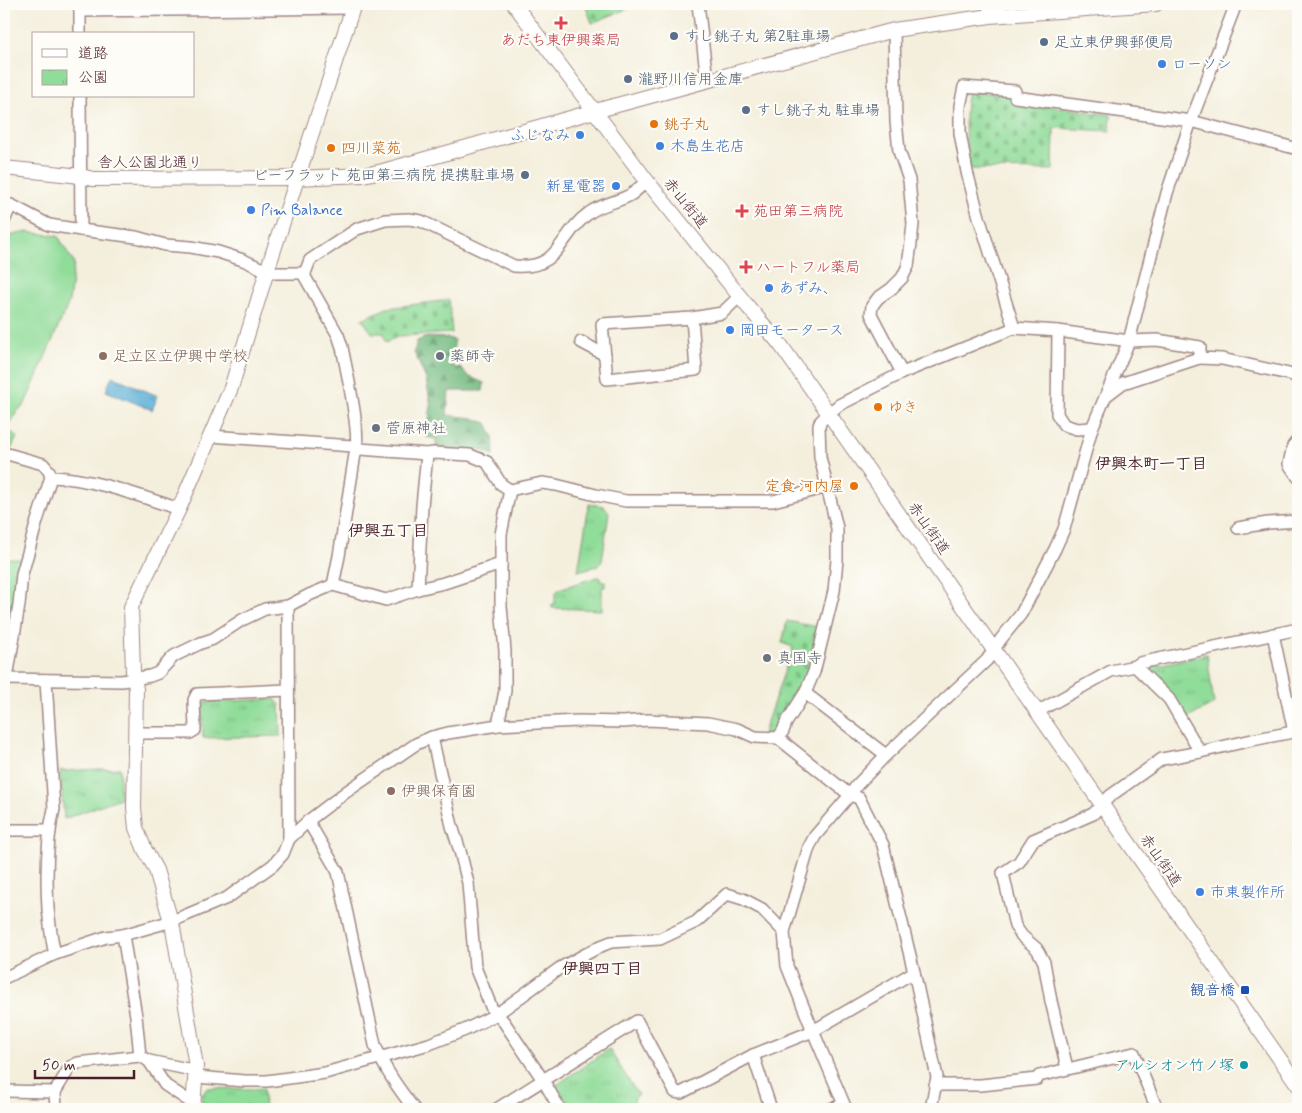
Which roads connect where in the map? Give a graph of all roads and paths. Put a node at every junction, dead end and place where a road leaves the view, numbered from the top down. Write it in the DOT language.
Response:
graph roads {
  1 [pos="514,4"];
  2 [pos="698,4"];
  3 [pos="1156,4"];
  4 [pos="1236,4"];
  5 [pos="353,6"];
  6 [pos="80,8"];
  7 [pos="989,10"];
  8 [pos="894,30"];
  9 [pos="80,32"];
  10 [pos="708,80"];
  11 [pos="80,98"];
  12 [pos="595,111"];
  13 [pos="1191,121"];
  14 [pos="1298,150"];
  15 [pos="4,168"];
  16 [pos="81,176"];
  17 [pos="298,178"];
  18 [pos="647,182"];
  19 [pos="4,221"];
  20 [pos="81,230"];
  21 [pos="267,271"];
  22 [pos="305,273"];
  23 [pos="740,296"];
  24 [pos="692,318"];
  25 [pos="1014,328"];
  26 [pos="1058,331"];
  27 [pos="1129,341"];
  28 [pos="581,342"];
  29 [pos="605,355"];
  30 [pos="1199,358"];
  31 [pos="902,373"];
  32 [pos="1298,374"];
  33 [pos="1105,398"];
  34 [pos="828,414"];
  35 [pos="1092,428"];
  36 [pos="210,436"];
  37 [pos="1298,440"];
  38 [pos="357,448"];
  39 [pos="4,453"];
  40 [pos="427,454"];
  41 [pos="51,477"];
  42 [pos="1298,477"];
  43 [pos="828,487"];
  44 [pos="510,490"];
  45 [pos="179,509"];
  46 [pos="1298,521"];
  47 [pos="1238,528"];
  48 [pos="500,564"];
  49 [pos="333,585"];
  50 [pos="418,589"];
  51 [pos="288,606"];
  52 [pos="1298,629"];
  53 [pos="1273,634"];
  54 [pos="994,650"];
  55 [pos="1135,666"];
  56 [pos="6,678"];
  57 [pos="134,679"];
  58 [pos="46,680"];
  59 [pos="288,690"];
  60 [pos="805,693"];
  61 [pos="1038,712"];
  62 [pos="498,725"];
  63 [pos="1296,732"];
  64 [pos="136,733"];
  65 [pos="432,737"];
  66 [pos="778,738"];
  67 [pos="1200,752"];
  68 [pos="886,756"];
  69 [pos="850,796"];
  70 [pos="1102,805"];
  71 [pos="308,822"];
  72 [pos="4,830"];
  73 [pos="49,830"];
  74 [pos="289,839"];
  75 [pos="172,921"];
  76 [pos="784,932"];
  77 [pos="123,935"];
  78 [pos="55,954"];
  79 [pos="914,972"];
  80 [pos="4,978"];
  81 [pos="498,1014"];
  82 [pos="813,1031"];
  83 [pos="753,1055"];
  84 [pos="380,1058"];
  85 [pos="145,1059"];
  86 [pos="1067,1068"];
  87 [pos="196,1074"];
  88 [pos="543,1080"];
  89 [pos="935,1085"];
  90 [pos="1298,1085"];
  91 [pos="4,1091"];
  92 [pos="55,1092"];
  93 [pos="193,1106"];
  94 [pos="845,1107"];
  95 [pos="56,1109"];
  96 [pos="414,1109"];
  97 [pos="497,1109"];
  98 [pos="560,1109"];
  99 [pos="771,1109"];
  100 [pos="830,1109"];
  101 [pos="933,1109"];
  102 [pos="1157,1109"];
  1 -- 12 [label="street, 赤山街道"];
  2 -- 10 [label="street"];
  3 -- 7 [label="street, 舎人公園北通り"];
  4 -- 13 [label="street"];
  5 -- 6 [label="street"];
  5 -- 17 [label="street"];
  6 -- 9 [label="street"];
  7 -- 8 [label="street, 舎人公園北通り"];
  8 -- 10 [label="street, 舎人公園北通り"];
  8 -- 31 [label="street"];
  10 -- 12 [label="street, 舎人公園北通り"];
  11 -- 16 [label="street"];
  12 -- 17 [label="street, 舎人公園北通り"];
  12 -- 18 [label="street, 赤山街道"];
  13 -- 14 [label="street"];
  13 -- 25 [label="street"];
  13 -- 27 [label="street"];
  15 -- 16 [label="street, 舎人公園北通り"];
  16 -- 17 [label="street, 舎人公園北通り"];
  16 -- 20 [label="street"];
  17 -- 21 [label="street"];
  18 -- 22 [label="street"];
  18 -- 23 [label="street, 赤山街道"];
  19 -- 20 [label="street"];
  20 -- 21 [label="street"];
  21 -- 22 [label="street"];
  21 -- 36 [label="street"];
  22 -- 38 [label="street"];
  23 -- 24 [label="street"];
  23 -- 34 [label="street, 赤山街道"];
  24 -- 29 [label="street"];
  24 -- 29 [label="street"];
  25 -- 26 [label="street"];
  25 -- 31 [label="street"];
  26 -- 27 [label="street"];
  26 -- 35 [label="street"];
  27 -- 30 [label="street"];
  27 -- 33 [label="street"];
  28 -- 29 [label="street"];
  30 -- 32 [label="street"];
  30 -- 33 [label="street"];
  31 -- 34 [label="street"];
  33 -- 35 [label="street"];
  34 -- 43 [label="street"];
  34 -- 54 [label="street, 赤山街道"];
  35 -- 54 [label="street"];
  36 -- 38 [label="street"];
  36 -- 45 [label="street"];
  37 -- 42 [label="street"];
  38 -- 40 [label="street"];
  38 -- 49 [label="street"];
  39 -- 41 [label="street"];
  40 -- 44 [label="street"];
  40 -- 50 [label="street"];
  41 -- 45 [label="street"];
  41 -- 56 [label="street"];
  43 -- 44 [label="street"];
  43 -- 60 [label="street"];
  44 -- 48 [label="street"];
  45 -- 57 [label="street"];
  46 -- 47 [label="street"];
  48 -- 50 [label="street"];
  48 -- 62 [label="street"];
  49 -- 50 [label="street"];
  49 -- 51 [label="street"];
  51 -- 57 [label="street"];
  51 -- 59 [label="street"];
  52 -- 53 [label="street"];
  53 -- 55 [label="street"];
  53 -- 63 [label="street"];
  54 -- 61 [label="street, 赤山街道"];
  54 -- 68 [label="street"];
  55 -- 61 [label="street"];
  55 -- 67 [label="street"];
  56 -- 58 [label="street"];
  57 -- 58 [label="street"];
  57 -- 64 [label="street"];
  58 -- 73 [label="street"];
  59 -- 64 [label="street"];
  59 -- 74 [label="street"];
  60 -- 66 [label="street"];
  60 -- 68 [label="street"];
  61 -- 70 [label="street, 赤山街道"];
  62 -- 65 [label="street"];
  62 -- 66 [label="street"];
  63 -- 67 [label="street"];
  64 -- 75 [label="street"];
  65 -- 71 [label="street"];
  65 -- 81 [label="street"];
  66 -- 69 [label="street"];
  67 -- 70 [label="street"];
  68 -- 69 [label="street"];
  69 -- 76 [label="street"];
  69 -- 79 [label="street"];
  70 -- 86 [label="street"];
  70 -- 90 [label="street, 赤山街道"];
  71 -- 74 [label="street"];
  71 -- 84 [label="street"];
  72 -- 73 [label="street"];
  73 -- 78 [label="street"];
  74 -- 75 [label="street"];
  75 -- 77 [label="street"];
  75 -- 87 [label="street"];
  76 -- 81 [label="street"];
  76 -- 82 [label="street"];
  77 -- 78 [label="street"];
  77 -- 85 [label="street"];
  78 -- 80 [label="street"];
  79 -- 82 [label="street"];
  79 -- 89 [label="street"];
  81 -- 84 [label="street"];
  81 -- 88 [label="street"];
  82 -- 83 [label="street"];
  82 -- 94 [label="street"];
  83 -- 88 [label="street"];
  83 -- 99 [label="street"];
  84 -- 87 [label="street"];
  84 -- 96 [label="street"];
  85 -- 87 [label="street"];
  85 -- 92 [label="street"];
  85 -- 93 [label="street"];
  86 -- 89 [label="street"];
  86 -- 102 [label="street"];
  87 -- 93 [label="street"];
  88 -- 97 [label="street"];
  88 -- 98 [label="street"];
  89 -- 101 [label="street"];
  91 -- 92 [label="street"];
  92 -- 95 [label="street"];
  94 -- 100 [label="street"];
}
